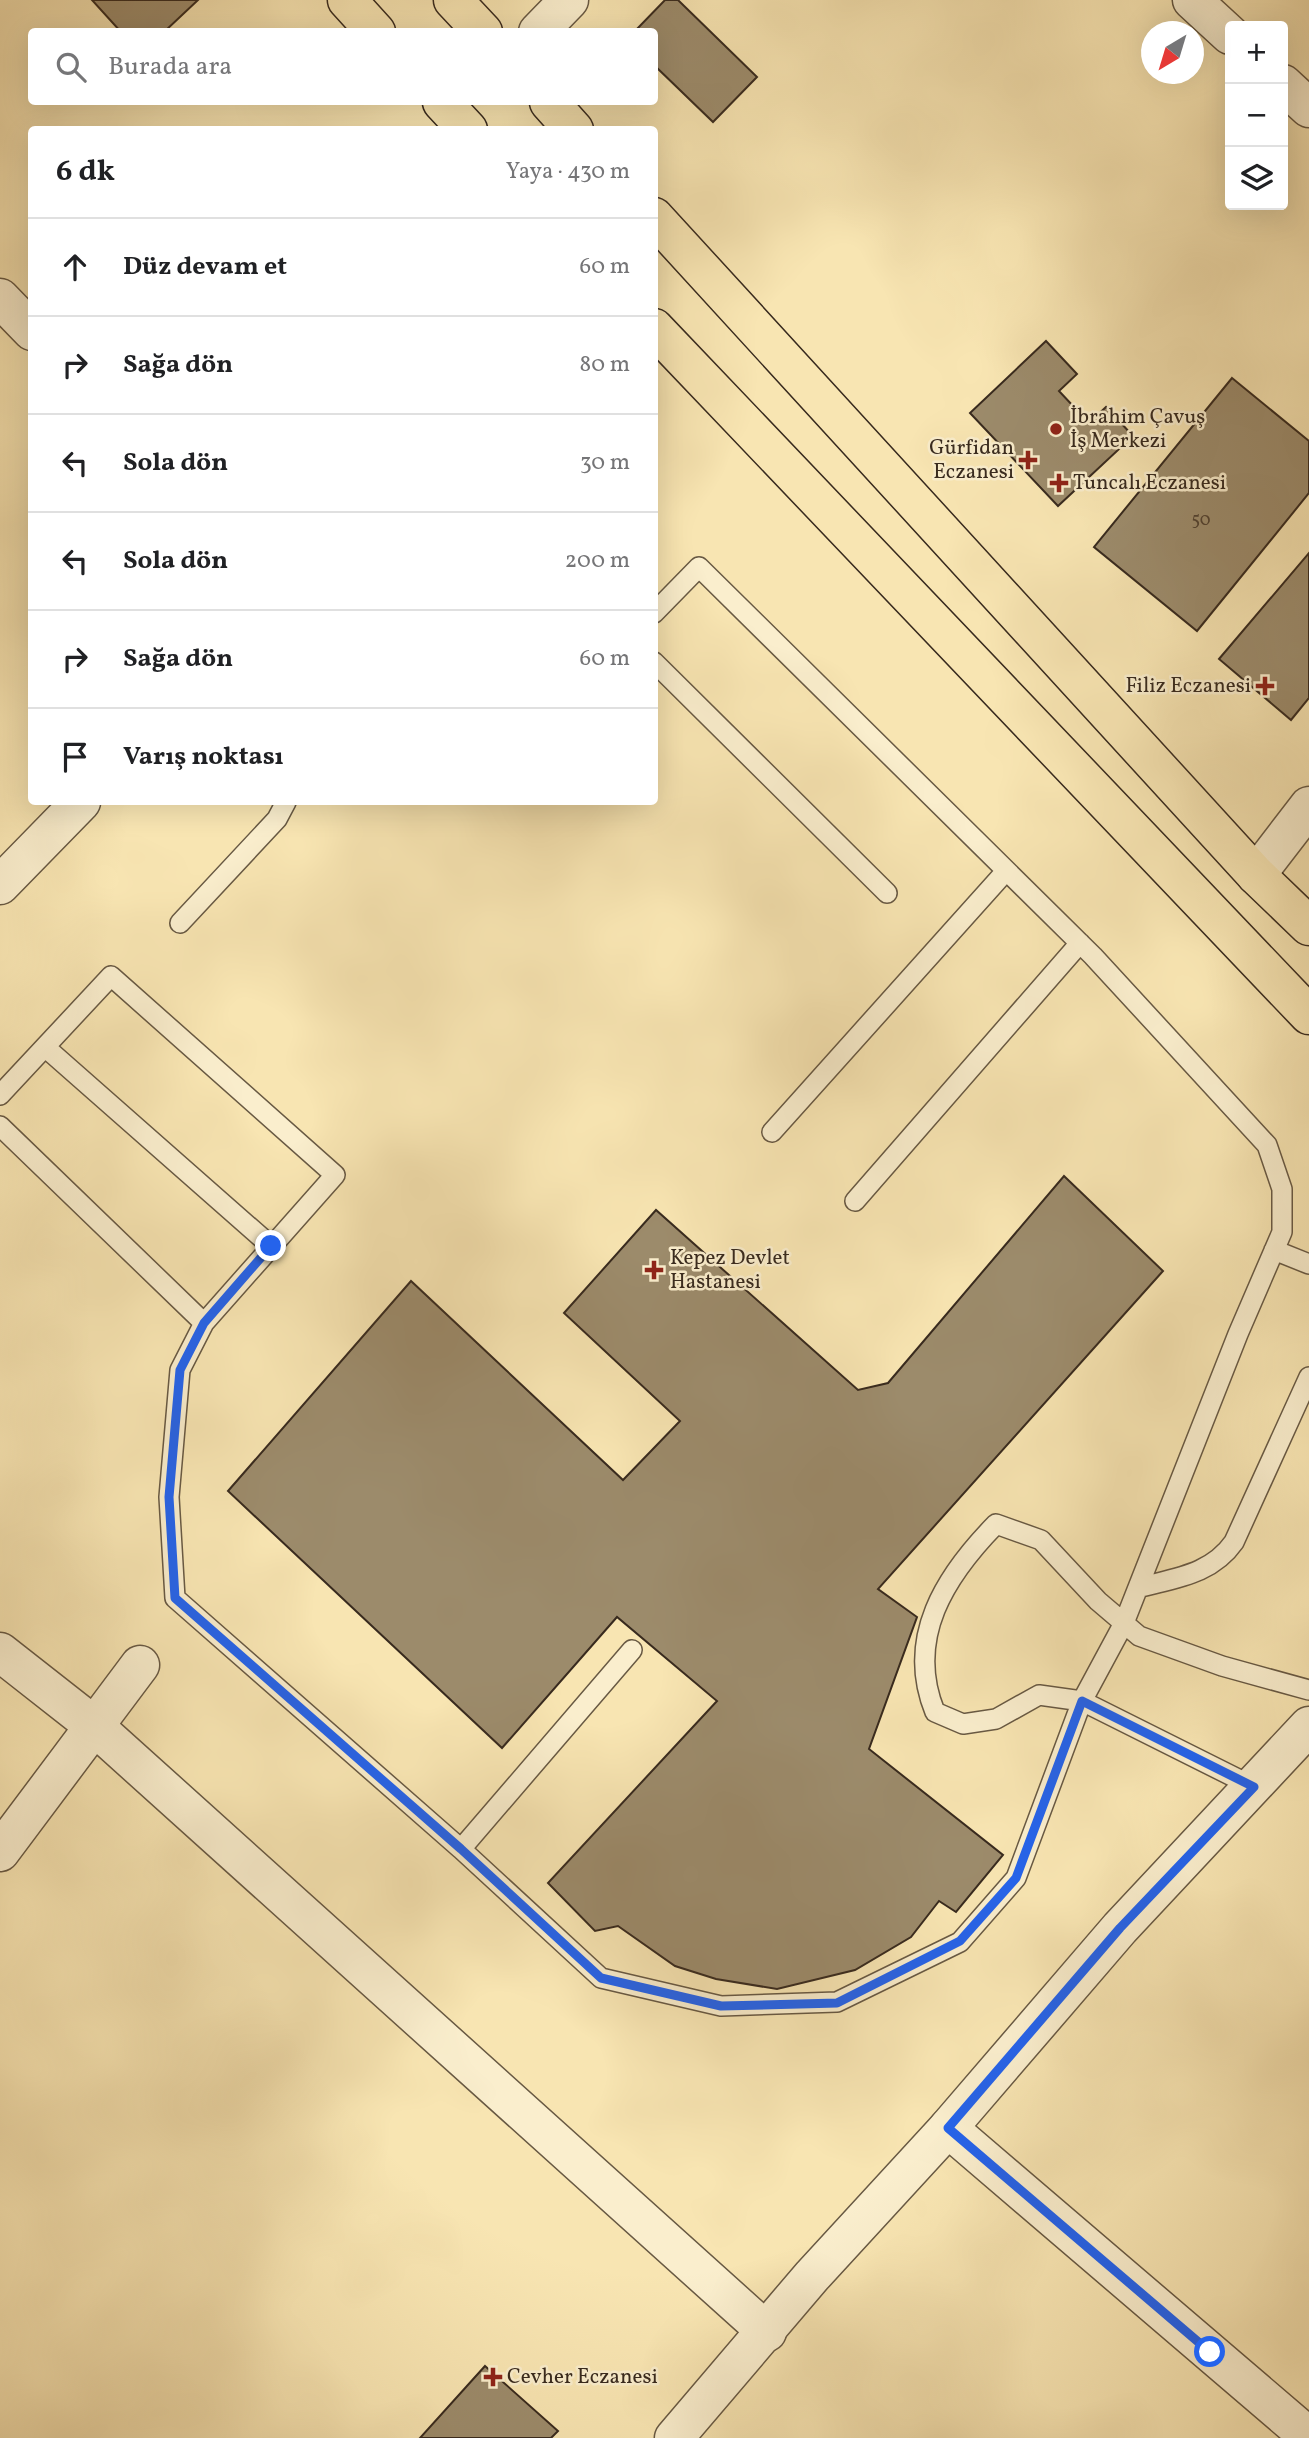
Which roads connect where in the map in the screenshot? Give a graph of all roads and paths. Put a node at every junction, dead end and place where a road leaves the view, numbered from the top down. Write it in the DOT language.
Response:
graph roads {
  1 [pos="347,0"];
  2 [pos="453,0"];
  3 [pos="569,0"];
  4 [pos="1192,0"];
  5 [pos="372,28"];
  6 [pos="479,28"];
  7 [pos="542,28"];
  8 [pos="1225,30"];
  9 [pos="1288,89"];
  10 [pos="445,105"];
  11 [pos="552,105"];
  12 [pos="1309,108"];
  13 [pos="464,126"];
  14 [pos="570,126"];
  15 [pos="658,221"];
  16 [pos="0,298"];
  17 [pos="28,327"];
  18 [pos="658,332"];
  19 [pos="658,609"];
  20 [pos="658,666"];
  21 [pos="79,805"];
  22 [pos="284,805"];
  23 [pos="1309,806"];
  24 [pos="1006,871"];
  25 [pos="1256,875"];
  26 [pos="0,885"];
  27 [pos="887,893"];
  28 [pos="180,923"];
  29 [pos="1309,926"];
  30 [pos="1080,943"];
  31 [pos="1309,1015"];
  32 [pos="45,1047"];
  33 [pos="0,1095"];
  34 [pos="0,1126"];
  35 [pos="772,1132"];
  36 [pos="855,1201"];
  37 [pos="271,1246"];
  38 [pos="1274,1250"];
  39 [pos="1309,1264"];
  40 [pos="204,1323"];
  41 [pos="1309,1377"];
  42 [pos="1138,1588"];
  43 [pos="1124,1623"];
  44 [pos="632,1650"];
  45 [pos="0,1652"];
  46 [pos="139,1665"];
  47 [pos="1309,1690"];
  48 [pos="1082,1701"];
  49 [pos="93,1725"];
  50 [pos="1309,1726"];
  51 [pos="1254,1787"];
  52 [pos="461,1849"];
  53 [pos="0,1852"];
  54 [pos="948,2128"];
  55 [pos="766,2332"];
  56 [pos="1309,2437"];
  57 [pos="674,2438"];
  1 -- 5 [label="main road"];
  2 -- 6 [label="main road"];
  3 -- 7 [label="street"];
  4 -- 8 [label="street"];
  9 -- 12 [label="street"];
  10 -- 13 [label="main road"];
  11 -- 14 [label="main road"];
  15 -- 25 [label="main road"];
  16 -- 17 [label="street"];
  18 -- 31 [label="main road"];
  19 -- 24 [label="lane"];
  20 -- 27 [label="lane"];
  21 -- 26 [label="street"];
  22 -- 28 [label="lane"];
  23 -- 25 [label="street"];
  24 -- 30 [label="lane"];
  24 -- 35 [label="lane"];
  25 -- 29 [label="main road"];
  30 -- 36 [label="lane"];
  30 -- 38 [label="lane"];
  32 -- 33 [label="lane"];
  32 -- 37 [label="lane"];
  32 -- 37 [label="lane"];
  34 -- 40 [label="lane"];
  37 -- 40 [label="lane"];
  38 -- 39 [label="lane"];
  38 -- 42 [label="lane"];
  40 -- 52 [label="lane"];
  41 -- 42 [label="lane"];
  42 -- 43 [label="lane"];
  43 -- 47 [label="lane"];
  43 -- 48 [label="lane"];
  43 -- 48 [label="lane"];
  44 -- 52 [label="lane"];
  45 -- 49 [label="street"];
  46 -- 49 [label="street"];
  48 -- 51 [label="lane"];
  48 -- 52 [label="lane"];
  49 -- 53 [label="street"];
  49 -- 55 [label="street"];
  50 -- 51 [label="street"];
  51 -- 54 [label="street"];
  54 -- 55 [label="street"];
  54 -- 56 [label="street"];
  55 -- 57 [label="street"];
}
